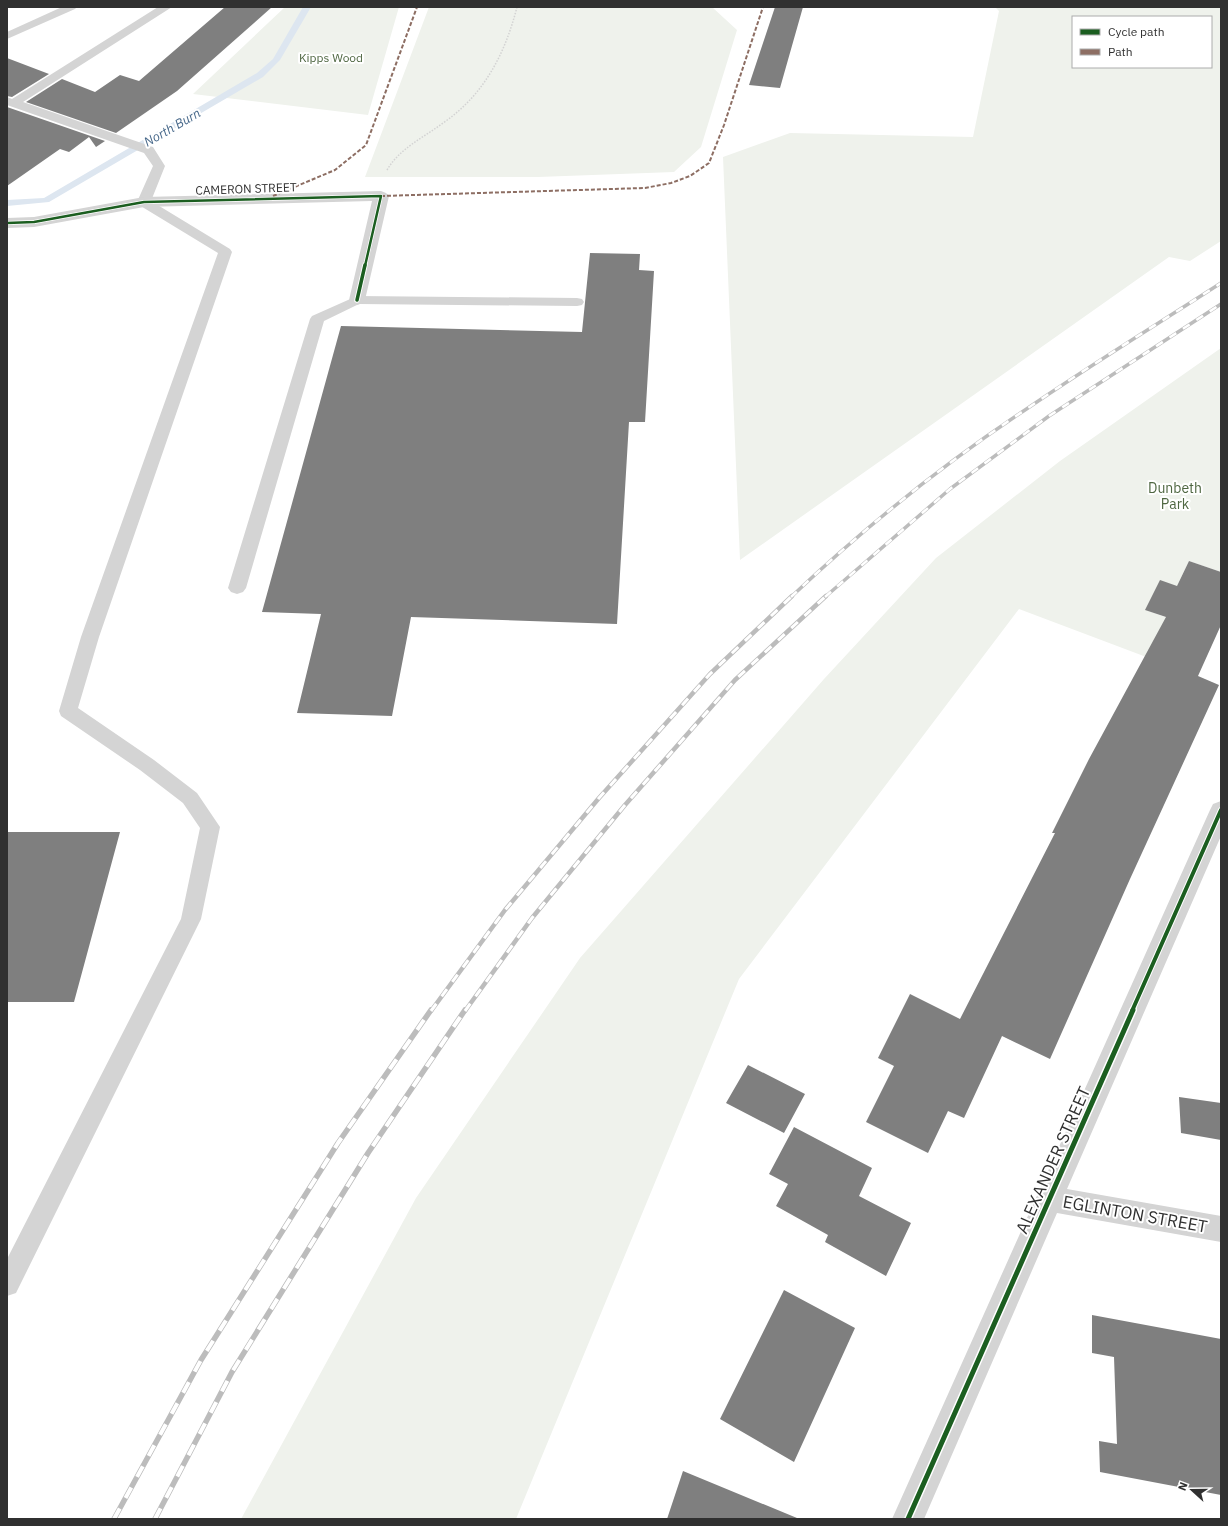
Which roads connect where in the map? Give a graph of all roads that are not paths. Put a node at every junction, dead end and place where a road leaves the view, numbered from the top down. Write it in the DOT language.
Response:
graph roads {
  1 [pos="70,7"];
  2 [pos="166,7"];
  3 [pos="7,36"];
  4 [pos="10,102"];
  5 [pos="144,202"];
  6 [pos="7,223"];
  7 [pos="357,300"];
  8 [pos="577,302"];
  9 [pos="236,588"];
  10 [pos="1221,810"];
  11 [pos="1049,1199"];
  12 [pos="1221,1229"];
  13 [pos="7,1284"];
  14 [pos="908,1519"];
  1 -- 3 [label="lane"];
  2 -- 4 [label="lane"];
  4 -- 5 [label="lane"];
  5 -- 6 [label="street, CAMERON STREET"];
  5 -- 7 [label="street, CAMERON STREET"];
  5 -- 13 [label="lane"];
  7 -- 8 [label="lane"];
  7 -- 9 [label="lane"];
  10 -- 11 [label="street, ALEXANDER STREET"];
  11 -- 12 [label="street, EGLINTON STREET"];
  11 -- 14 [label="street, ALEXANDER STREET"];
}
